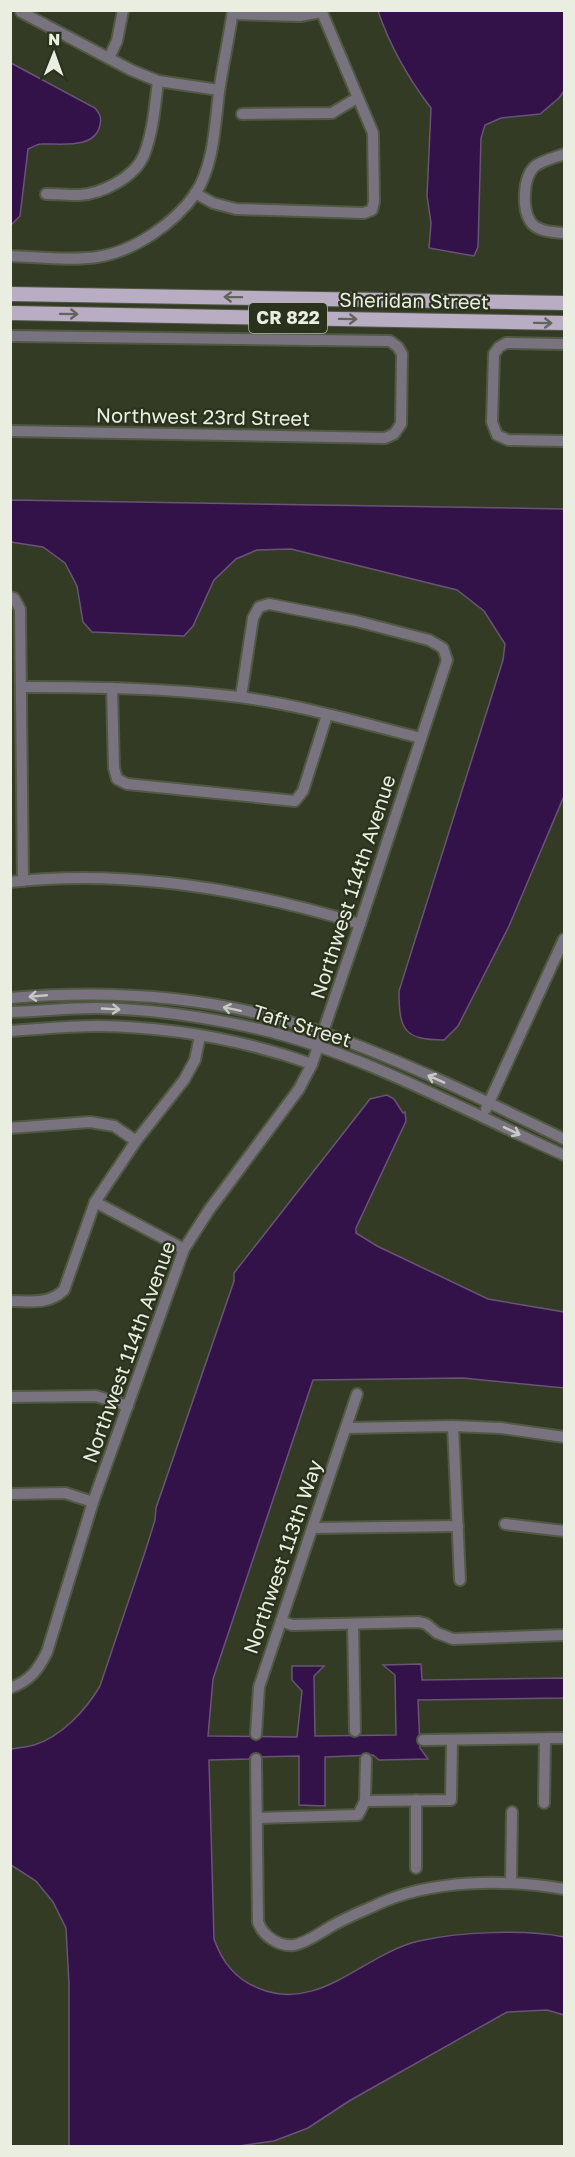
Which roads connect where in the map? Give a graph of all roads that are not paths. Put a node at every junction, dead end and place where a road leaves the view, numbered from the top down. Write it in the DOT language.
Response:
graph roads {
  1 [pos="123,10"];
  2 [pos="321,11"];
  3 [pos="21,12"];
  4 [pos="233,12"];
  5 [pos="109,58"];
  6 [pos="158,81"];
  7 [pos="219,90"];
  8 [pos="357,98"];
  9 [pos="242,114"];
  10 [pos="564,154"];
  11 [pos="195,193"];
  12 [pos="46,194"];
  13 [pos="564,232"];
  14 [pos="10,256"];
  15 [pos="10,294"];
  16 [pos="564,303"];
  17 [pos="10,313"];
  18 [pos="564,323"];
  19 [pos="10,336"];
  20 [pos="564,344"];
  21 [pos="10,431"];
  22 [pos="394,434"];
  23 [pos="564,441"];
  24 [pos="12,598"];
  25 [pos="21,687"];
  26 [pos="112,688"];
  27 [pos="241,697"];
  28 [pos="327,715"];
  29 [pos="421,738"];
  30 [pos="23,881"];
  31 [pos="10,882"];
  32 [pos="360,924"];
  33 [pos="564,939"];
  34 [pos="137,996"];
  35 [pos="10,998"];
  36 [pos="135,1010"];
  37 [pos="10,1012"];
  38 [pos="10,1031"];
  39 [pos="323,1032"];
  40 [pos="200,1036"];
  41 [pos="318,1047"];
  42 [pos="312,1064"];
  43 [pos="489,1104"];
  44 [pos="483,1117"];
  45 [pos="10,1128"];
  46 [pos="547,1131"];
  47 [pos="564,1140"];
  48 [pos="136,1141"];
  49 [pos="541,1144"];
  50 [pos="564,1155"];
  51 [pos="95,1202"];
  52 [pos="184,1250"];
  53 [pos="10,1301"];
  54 [pos="357,1394"];
  55 [pos="10,1397"];
  56 [pos="128,1406"];
  57 [pos="453,1426"];
  58 [pos="346,1428"];
  59 [pos="564,1437"];
  60 [pos="10,1494"];
  61 [pos="93,1502"];
  62 [pos="504,1524"];
  63 [pos="458,1526"];
  64 [pos="312,1528"];
  65 [pos="564,1531"];
  66 [pos="460,1580"];
  67 [pos="281,1621"];
  68 [pos="352,1624"];
  69 [pos="564,1635"];
  70 [pos="10,1688"];
  71 [pos="355,1731"];
  72 [pos="256,1734"];
  73 [pos="564,1738"];
  74 [pos="545,1739"];
  75 [pos="423,1740"];
  76 [pos="452,1741"];
  77 [pos="366,1759"];
  78 [pos="256,1760"];
  79 [pos="416,1800"];
  80 [pos="365,1801"];
  81 [pos="544,1803"];
  82 [pos="512,1812"];
  83 [pos="257,1818"];
  84 [pos="416,1868"];
  85 [pos="511,1883"];
  86 [pos="564,1889"];
  1 -- 5 [label="street"];
  2 -- 4 [label="street"];
  2 -- 8 [label="street"];
  3 -- 5 [label="street"];
  4 -- 7 [label="street"];
  5 -- 6 [label="street"];
  6 -- 7 [label="street"];
  6 -- 12 [label="street"];
  7 -- 11 [label="street"];
  8 -- 9 [label="street"];
  8 -- 11 [label="street"];
  10 -- 13 [label="street"];
  11 -- 14 [label="street"];
  16 -- 15 [label="main road, Sheridan Street / CR 822, one-way"];
  17 -- 18 [label="main road, Sheridan Street / CR 822, one-way"];
  19 -- 22 [label="street, Sheridan Street"];
  20 -- 23 [label="street"];
  21 -- 22 [label="street, Northwest 23rd Street"];
  24 -- 25 [label="street"];
  25 -- 26 [label="street"];
  25 -- 30 [label="street"];
  26 -- 27 [label="street"];
  26 -- 28 [label="street"];
  27 -- 28 [label="street"];
  27 -- 29 [label="street, Northwest 114th Avenue"];
  28 -- 29 [label="street"];
  29 -- 32 [label="street, Northwest 114th Avenue"];
  30 -- 31 [label="street"];
  30 -- 32 [label="street"];
  32 -- 39 [label="street, Northwest 114th Avenue"];
  33 -- 43 [label="street"];
  34 -- 35 [label="street, Taft Street, one-way"];
  34 -- 36 [label="street"];
  39 -- 34 [label="street, Taft Street, one-way"];
  37 -- 36 [label="street, Taft Street, one-way"];
  36 -- 41 [label="street, Taft Street"];
  38 -- 40 [label="street"];
  39 -- 41 [label="street, Northwest 114th Avenue"];
  43 -- 39 [label="street, Taft Street, one-way"];
  40 -- 42 [label="street"];
  40 -- 48 [label="street"];
  41 -- 42 [label="street, Northwest 114th Avenue"];
  41 -- 44 [label="street, Taft Street"];
  42 -- 52 [label="street, Northwest 114th Avenue"];
  43 -- 44 [label="street"];
  43 -- 46 [label="street, Taft Street"];
  44 -- 49 [label="street, Taft Street, one-way"];
  45 -- 48 [label="street"];
  46 -- 47 [label="street, Taft Street"];
  46 -- 49 [label="street"];
  48 -- 51 [label="street"];
  49 -- 50 [label="street, Taft Street"];
  51 -- 52 [label="street"];
  51 -- 53 [label="street"];
  52 -- 56 [label="street, Northwest 114th Avenue"];
  54 -- 58 [label="street, Northwest 113th Way"];
  55 -- 56 [label="street"];
  56 -- 61 [label="street, Northwest 114th Avenue"];
  57 -- 58 [label="street"];
  57 -- 59 [label="street"];
  57 -- 63 [label="street"];
  58 -- 64 [label="street, Northwest 113th Way"];
  60 -- 61 [label="street"];
  61 -- 70 [label="street, Northwest 114th Avenue"];
  62 -- 65 [label="street"];
  63 -- 64 [label="street"];
  63 -- 66 [label="street"];
  64 -- 67 [label="street, Northwest 113th Way"];
  67 -- 68 [label="street"];
  67 -- 72 [label="street, Northwest 113th Way"];
  68 -- 69 [label="street"];
  68 -- 71 [label="street"];
  73 -- 74 [label="street"];
  74 -- 76 [label="street"];
  74 -- 81 [label="street"];
  75 -- 76 [label="street"];
  76 -- 79 [label="street"];
  77 -- 80 [label="street"];
  78 -- 83 [label="street"];
  79 -- 80 [label="street"];
  79 -- 84 [label="street"];
  80 -- 83 [label="street"];
  82 -- 85 [label="street"];
  83 -- 85 [label="street"];
  85 -- 86 [label="street"];
}
